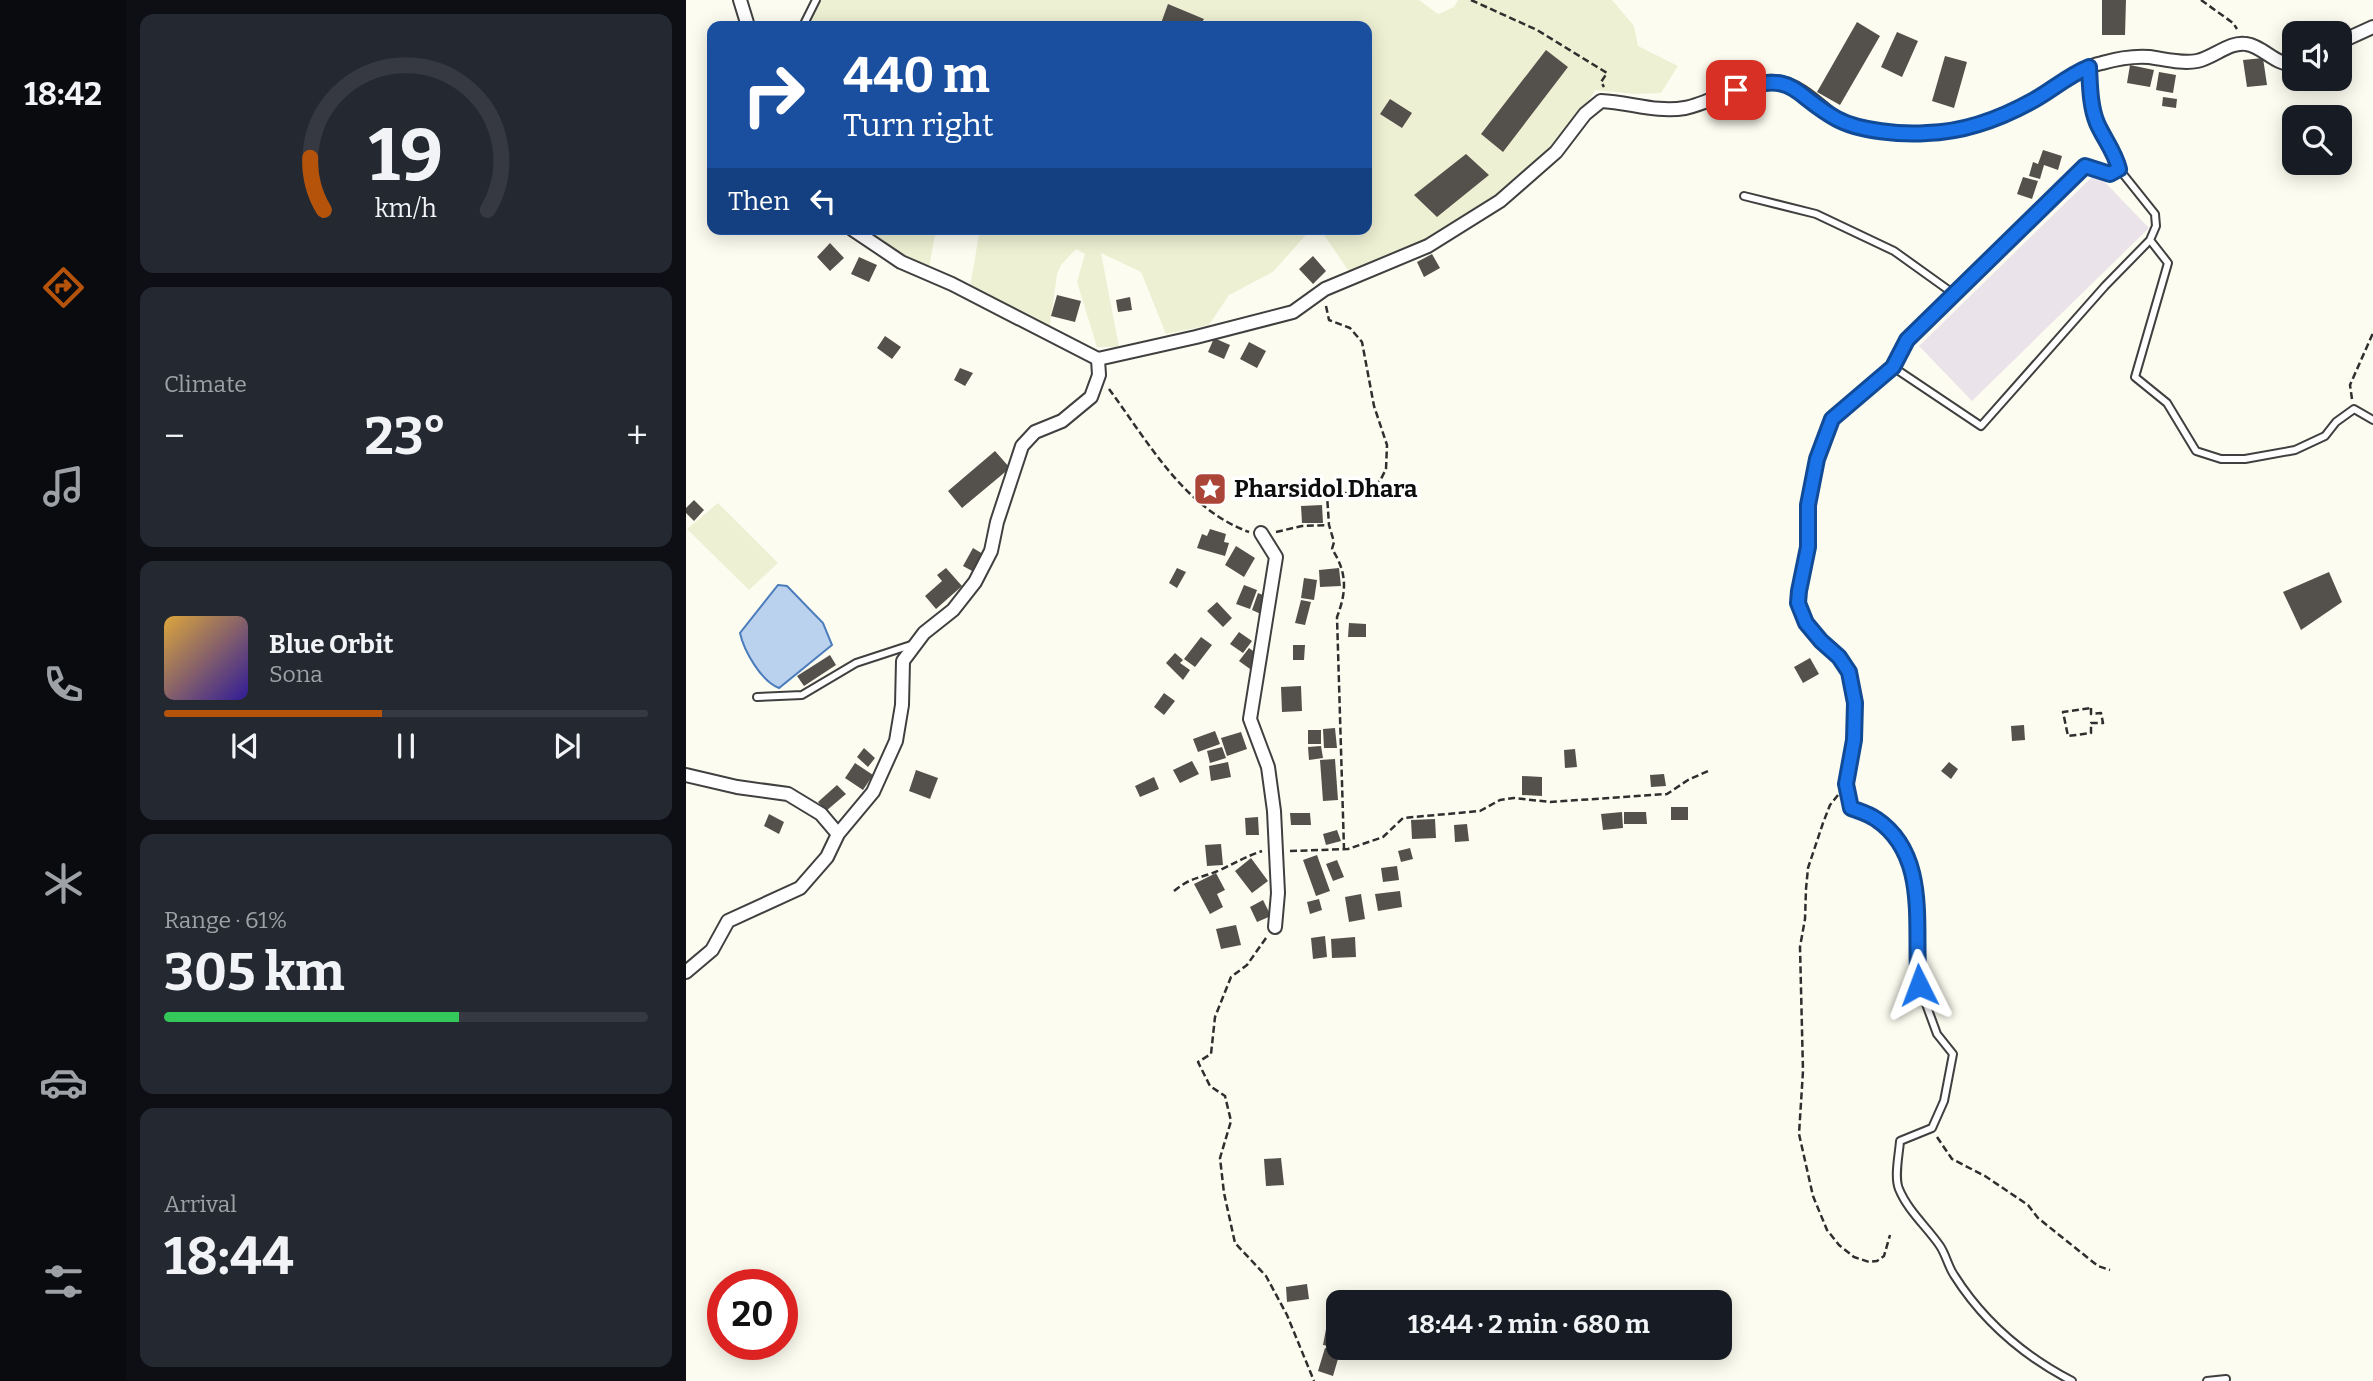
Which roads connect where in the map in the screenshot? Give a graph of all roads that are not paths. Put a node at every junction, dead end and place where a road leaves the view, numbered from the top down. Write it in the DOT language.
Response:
graph roads {
  1 [pos="740,0"];
  2 [pos="816,0"];
  3 [pos="746,21"];
  4 [pos="806,21"];
  5 [pos="2373,27"];
  6 [pos="2352,37"];
  7 [pos="2282,62"];
  8 [pos="2089,67"];
  9 [pos="2119,169"];
  10 [pos="1744,196"];
  11 [pos="861,235"];
  12 [pos="2150,240"];
  13 [pos="1954,294"];
  14 [pos="1098,359"];
  15 [pos="1893,367"];
  16 [pos="2373,420"];
  17 [pos="1261,533"];
  18 [pos="917,643"];
  19 [pos="757,698"];
  20 [pos="686,775"];
  21 [pos="838,834"];
  22 [pos="1275,927"];
  23 [pos="686,972"];
  24 [pos="2226,1379"];
  25 [pos="2073,1381"];
  26 [pos="2207,1381"];
  1 -- 3 [label="street"];
  2 -- 4 [label="lane"];
  5 -- 6 [label="street"];
  7 -- 8 [label="street"];
  8 -- 9 [label="lane"];
  8 -- 14 [label="street"];
  9 -- 12 [label="lane"];
  9 -- 13 [label="lane"];
  10 -- 13 [label="lane"];
  11 -- 14 [label="street"];
  12 -- 15 [label="lane"];
  12 -- 16 [label="lane"];
  13 -- 15 [label="lane"];
  14 -- 18 [label="street"];
  15 -- 25 [label="lane"];
  17 -- 22 [label="street"];
  18 -- 19 [label="lane"];
  18 -- 21 [label="street"];
  20 -- 21 [label="street"];
  21 -- 23 [label="street"];
  24 -- 26 [label="lane"];
}
